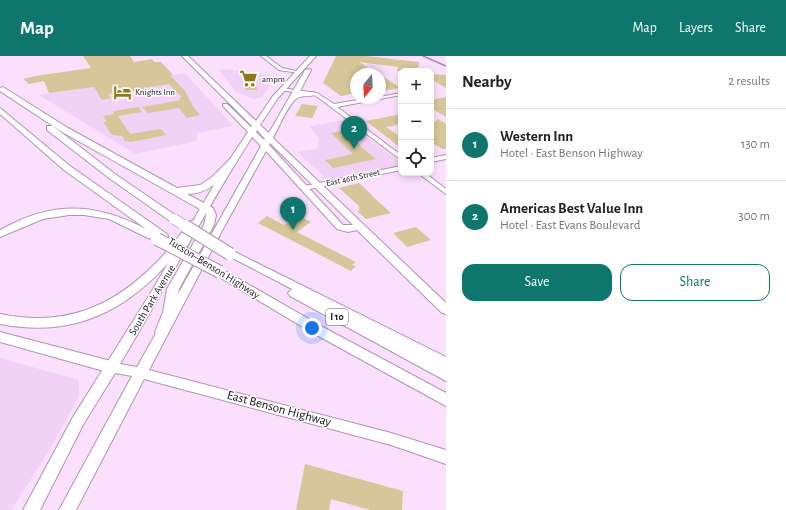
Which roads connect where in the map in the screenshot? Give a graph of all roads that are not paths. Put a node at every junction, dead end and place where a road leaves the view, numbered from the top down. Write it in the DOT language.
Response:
graph roads {
  1 [pos="263,56"];
  2 [pos="183,58"];
  3 [pos="312,58"];
  4 [pos="299,72"];
  5 [pos="300,83"];
  6 [pos="1,88"];
  7 [pos="283,90"];
  8 [pos="296,91"];
  9 [pos="312,94"];
  10 [pos="398,95"];
  11 [pos="386,97"];
  12 [pos="291,99"];
  13 [pos="350,103"];
  14 [pos="270,105"];
  15 [pos="334,106"];
  16 [pos="237,107"];
  17 [pos="0,110"];
  18 [pos="254,129"];
  19 [pos="267,142"];
  20 [pos="398,156"];
  21 [pos="446,157"];
  22 [pos="434,159"];
  23 [pos="233,161"];
  24 [pos="398,169"];
  25 [pos="424,176"];
  26 [pos="167,185"];
  27 [pos="318,186"];
  28 [pos="305,188"];
  29 [pos="446,192"];
  30 [pos="205,206"];
  31 [pos="195,223"];
  32 [pos="360,226"];
  33 [pos="0,234"];
  34 [pos="160,238"];
  35 [pos="230,254"];
  36 [pos="446,310"];
  37 [pos="0,319"];
  38 [pos="162,332"];
  39 [pos="0,337"];
  40 [pos="446,363"];
  41 [pos="111,367"];
  42 [pos="140,374"];
  43 [pos="446,376"];
  44 [pos="446,400"];
  45 [pos="446,457"];
  46 [pos="31,510"];
  47 [pos="67,510"];
  1 -- 4 [label="street"];
  2 -- 16 [label="main road"];
  2 -- 18 [label="main road"];
  3 -- 4 [label="main road, South Park Avenue"];
  3 -- 5 [label="main road, South Park Avenue"];
  4 -- 7 [label="main road, South Park Avenue"];
  5 -- 8 [label="main road, South Park Avenue"];
  5 -- 9 [label="main road"];
  6 -- 26 [label="highway"];
  6 -- 35 [label="highway, Tucson–Benson Highway, bridge"];
  7 -- 8 [label="street"];
  7 -- 14 [label="main road, South Park Avenue"];
  8 -- 9 [label="street"];
  8 -- 12 [label="main road, South Park Avenue"];
  9 -- 12 [label="main road"];
  9 -- 15 [label="street"];
  10 -- 11 [label="street"];
  12 -- 19 [label="main road, South Park Avenue"];
  13 -- 15 [label="street"];
  14 -- 16 [label="main road"];
  14 -- 18 [label="main road, South Park Avenue"];
  15 -- 20 [label="street"];
  16 -- 18 [label="main road"];
  17 -- 34 [label="highway, Tucson–Benson Highway"];
  18 -- 19 [label="main road"];
  18 -- 23 [label="main road, South Park Avenue"];
  19 -- 27 [label="main road"];
  19 -- 28 [label="main road"];
  19 -- 38 [label="main road, South Park Avenue"];
  21 -- 22 [label="street"];
  23 -- 26 [label="highway"];
  23 -- 30 [label="main road, South Park Avenue"];
  24 -- 27 [label="street, East 46th Street"];
  25 -- 29 [label="street"];
  26 -- 30 [label="highway"];
  27 -- 28 [label="street, East 46th Street"];
  27 -- 32 [label="main road"];
  28 -- 32 [label="main road"];
  30 -- 31 [label="main road, South Park Avenue"];
  30 -- 38 [label="highway"];
  31 -- 37 [label="highway"];
  31 -- 41 [label="main road, South Park Avenue"];
  32 -- 36 [label="main road"];
  33 -- 34 [label="highway"];
  34 -- 44 [label="highway, Tucson–Benson Highway / I 10, bridge"];
  35 -- 40 [label="highway"];
  35 -- 43 [label="highway, Tucson–Benson Highway / I 10"];
  38 -- 42 [label="main road, South Park Avenue"];
  39 -- 41 [label="highway"];
  41 -- 42 [label="main road, East Benson Highway"];
  41 -- 46 [label="main road, South Park Avenue"];
  42 -- 45 [label="main road, East Benson Highway"];
  42 -- 47 [label="main road, South Park Avenue"];
}
